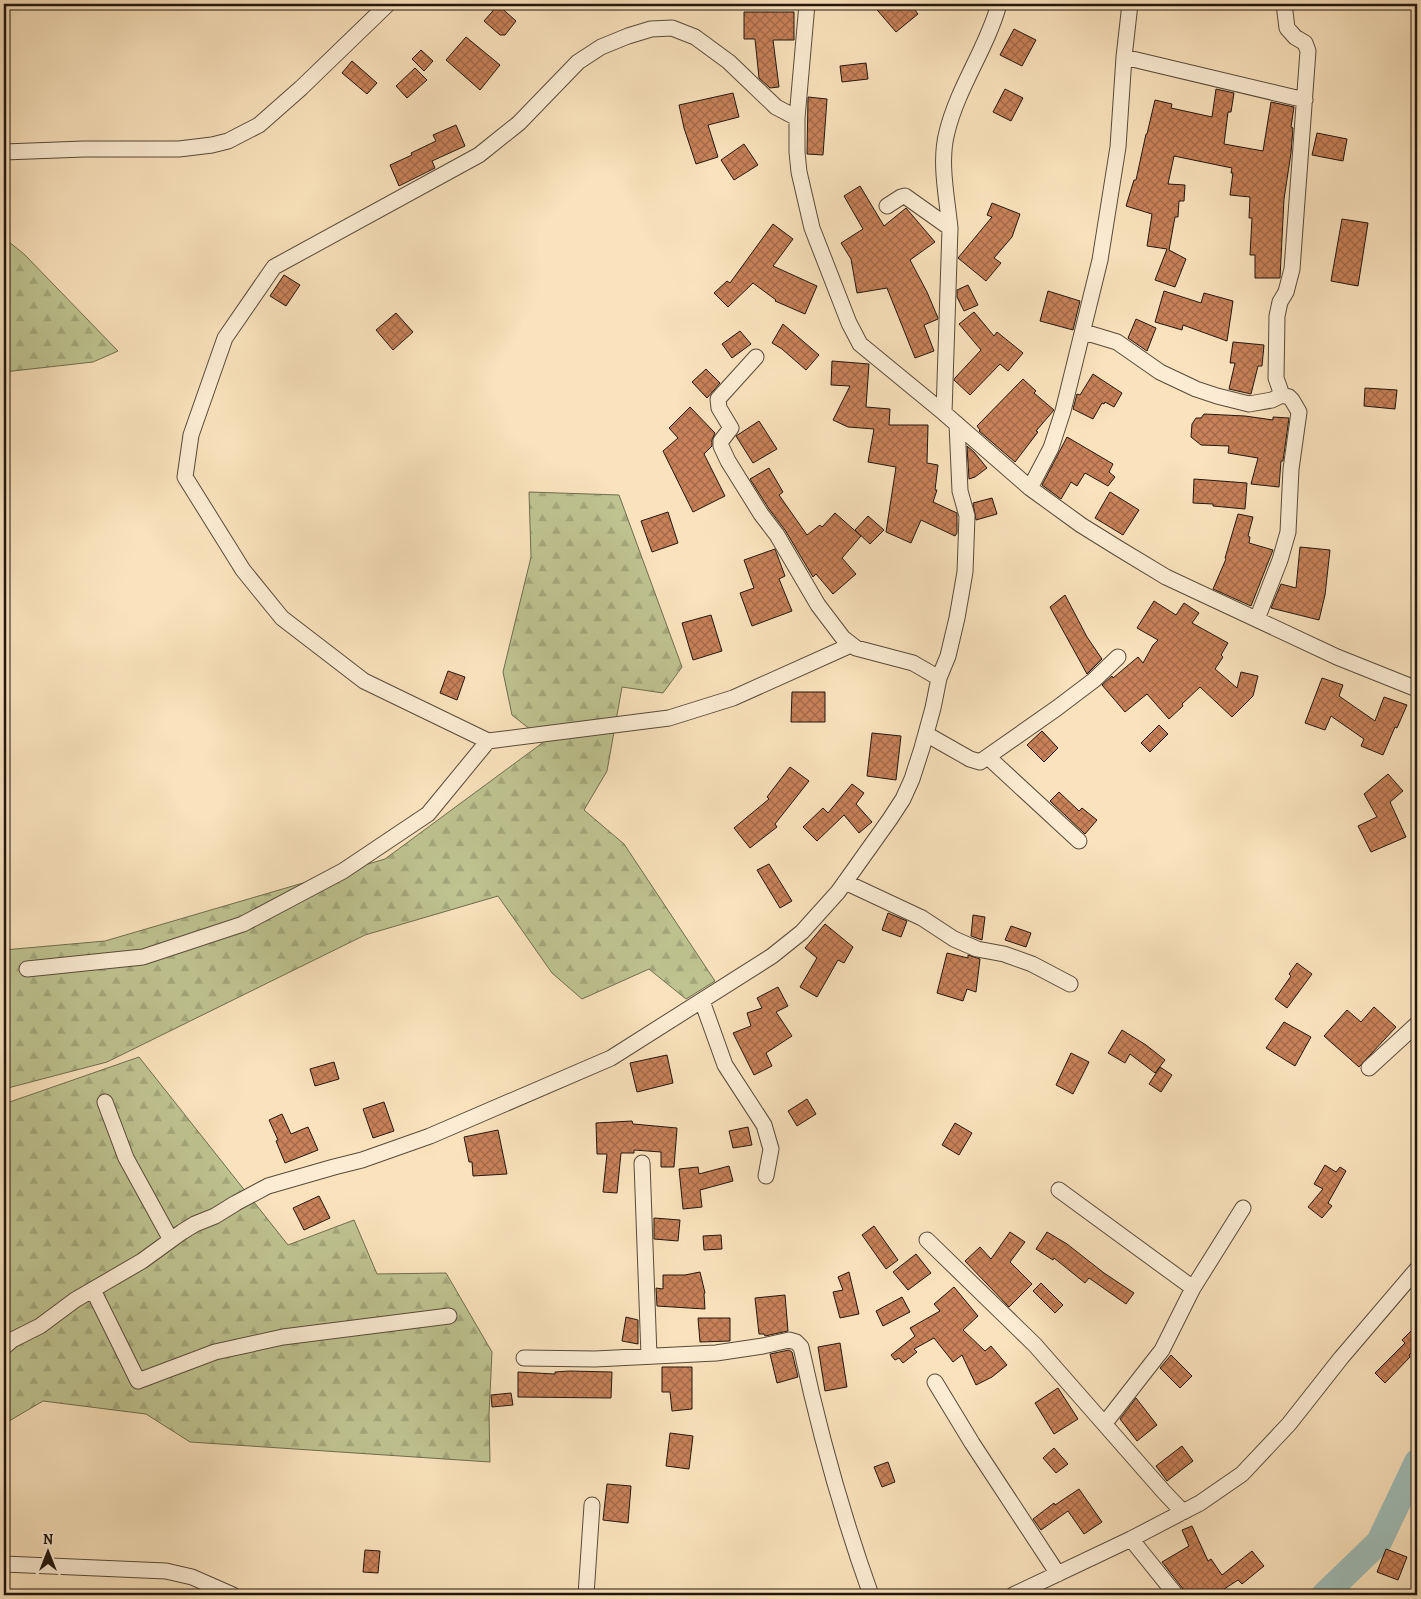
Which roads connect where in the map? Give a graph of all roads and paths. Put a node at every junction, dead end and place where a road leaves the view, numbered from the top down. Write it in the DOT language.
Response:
graph roads {
  1 [pos="388,4"];
  2 [pos="807,4"];
  3 [pos="999,4"];
  4 [pos="1130,4"];
  5 [pos="1284,4"];
  6 [pos="1124,57"];
  7 [pos="1305,100"];
  8 [pos="797,118"];
  9 [pos="4,152"];
  10 [pos="887,206"];
  11 [pos="950,228"];
  12 [pos="1084,332"];
  13 [pos="756,357"];
  14 [pos="1282,395"];
  15 [pos="944,413"];
  16 [pos="957,424"];
  17 [pos="1030,488"];
  18 [pos="1257,619"];
  19 [pos="851,645"];
  20 [pos="1118,657"];
  21 [pos="939,678"];
  22 [pos="1417,688"];
  23 [pos="926,734"];
  24 [pos="488,741"];
  25 [pos="988,757"];
  26 [pos="1079,840"];
  27 [pos="845,882"];
  28 [pos="27,969"];
  29 [pos="1070,984"];
  30 [pos="702,1002"];
  31 [pos="1417,1024"];
  32 [pos="1369,1068"];
  33 [pos="104,1102"];
  34 [pos="642,1163"];
  35 [pos="766,1176"];
  36 [pos="1059,1190"];
  37 [pos="1243,1208"];
  38 [pos="171,1240"];
  39 [pos="927,1240"];
  40 [pos="1417,1269"];
  41 [pos="1193,1288"];
  42 [pos="93,1290"];
  43 [pos="449,1316"];
  44 [pos="4,1347"];
  45 [pos="649,1356"];
  46 [pos="524,1358"];
  47 [pos="935,1382"];
  48 [pos="1105,1423"];
  49 [pos="592,1505"];
  50 [pos="1184,1512"];
  51 [pos="1130,1539"];
  52 [pos="4,1564"];
  53 [pos="1058,1574"];
  54 [pos="233,1595"];
  55 [pos="586,1595"];
  56 [pos="871,1595"];
  57 [pos="1013,1595"];
  58 [pos="1176,1595"];
  1 -- 9 [label="street"];
  2 -- 8 [label="street"];
  3 -- 11 [label="street"];
  4 -- 6 [label="street"];
  5 -- 7 [label="street"];
  6 -- 7 [label="street"];
  6 -- 12 [label="street"];
  7 -- 14 [label="street"];
  8 -- 15 [label="street"];
  8 -- 24 [label="street"];
  10 -- 11 [label="street"];
  11 -- 15 [label="street"];
  12 -- 14 [label="street"];
  12 -- 17 [label="street"];
  13 -- 19 [label="street"];
  14 -- 18 [label="street"];
  15 -- 16 [label="street"];
  16 -- 17 [label="street"];
  16 -- 21 [label="street"];
  17 -- 18 [label="street"];
  18 -- 22 [label="street"];
  19 -- 21 [label="street"];
  19 -- 24 [label="street"];
  20 -- 25 [label="street"];
  21 -- 23 [label="street"];
  23 -- 25 [label="street"];
  23 -- 27 [label="street"];
  24 -- 28 [label="street"];
  25 -- 26 [label="street"];
  27 -- 29 [label="street"];
  27 -- 30 [label="street"];
  30 -- 35 [label="street"];
  30 -- 38 [label="street"];
  31 -- 32 [label="street"];
  33 -- 38 [label="street"];
  34 -- 45 [label="street"];
  36 -- 41 [label="street"];
  37 -- 41 [label="street"];
  38 -- 42 [label="street"];
  39 -- 48 [label="street"];
  40 -- 50 [label="street"];
  41 -- 48 [label="street"];
  42 -- 43 [label="street"];
  42 -- 44 [label="street"];
  45 -- 46 [label="street"];
  45 -- 56 [label="street"];
  47 -- 53 [label="street"];
  48 -- 50 [label="street"];
  49 -- 55 [label="street"];
  50 -- 51 [label="street"];
  51 -- 53 [label="street"];
  51 -- 58 [label="street"];
  52 -- 54 [label="street"];
  53 -- 57 [label="street"];
}
